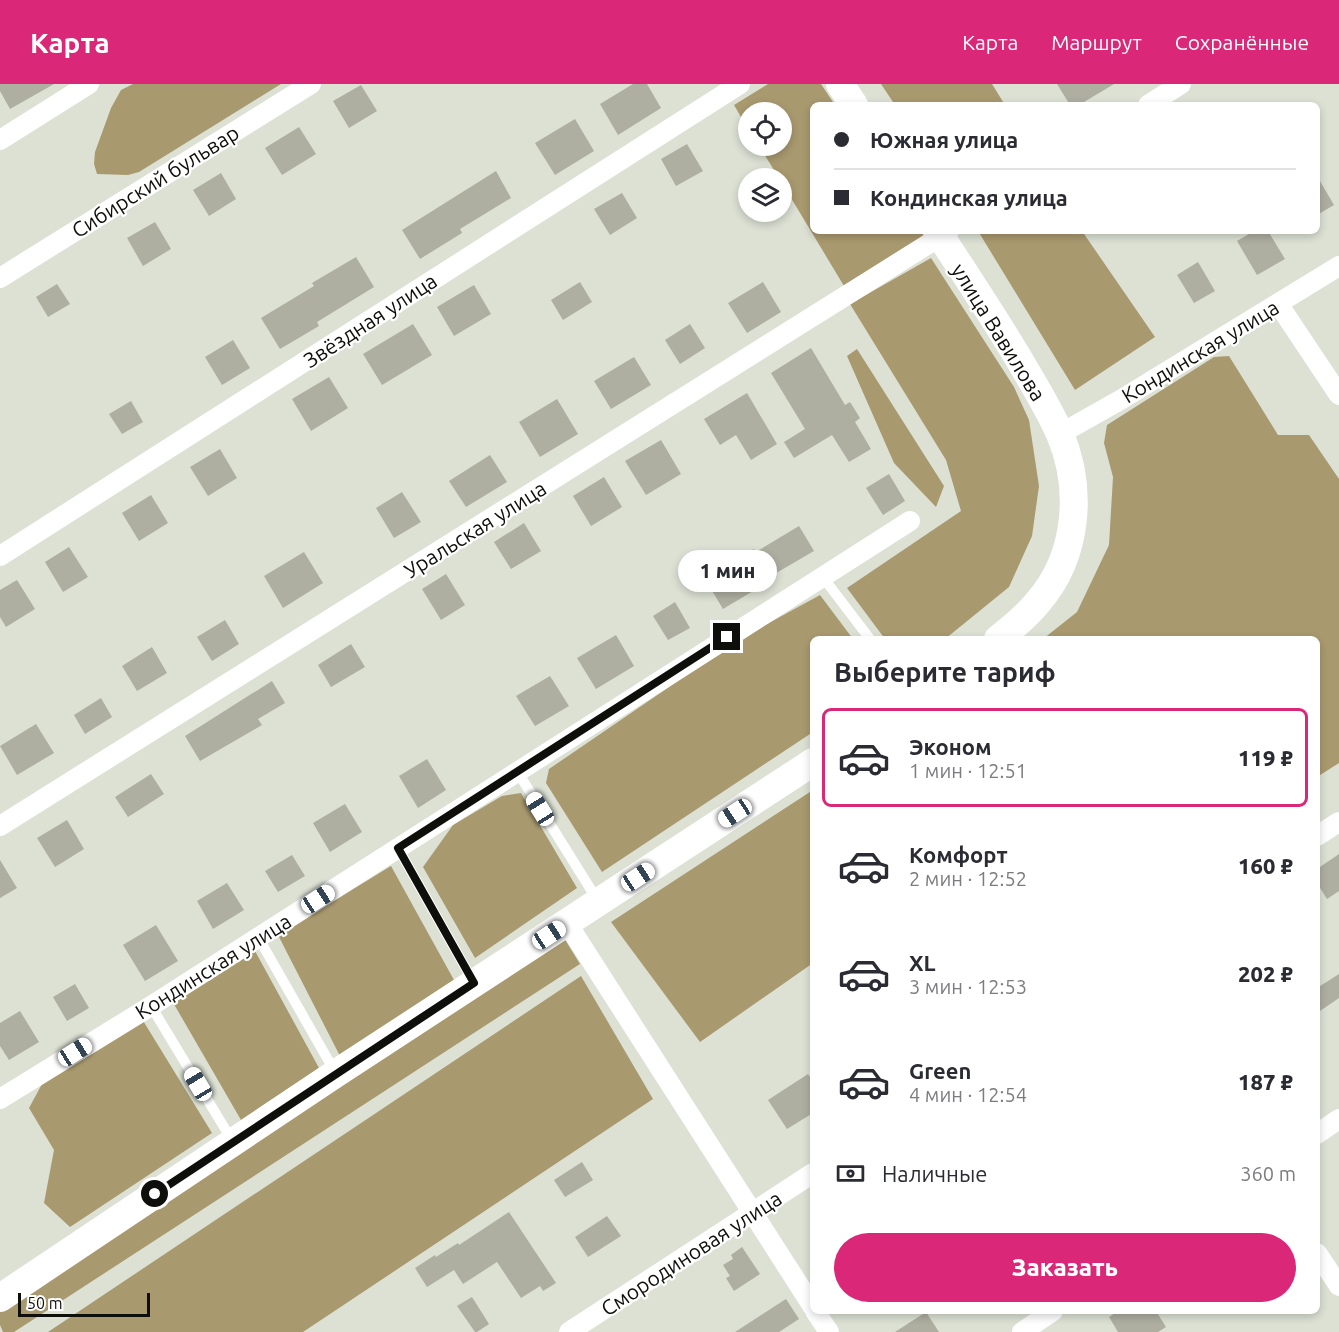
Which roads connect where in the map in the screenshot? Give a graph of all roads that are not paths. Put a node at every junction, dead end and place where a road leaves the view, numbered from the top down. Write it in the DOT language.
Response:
graph roads {
  1 [pos="89,84"];
  2 [pos="311,84"];
  3 [pos="740,84"];
  4 [pos="840,84"];
  5 [pos="1181,84"];
  6 [pos="852,102"];
  7 [pos="1153,102"];
  8 [pos="0,140"];
  9 [pos="940,234"];
  10 [pos="943,234"];
  11 [pos="1339,266"];
  12 [pos="0,278"];
  13 [pos="1279,304"];
  14 [pos="1339,395"];
  15 [pos="1060,434"];
  16 [pos="910,521"];
  17 [pos="0,556"];
  18 [pos="822,576"];
  19 [pos="868,636"];
  20 [pos="1001,636"];
  21 [pos="810,764"];
  22 [pos="517,771"];
  23 [pos="1339,822"];
  24 [pos="0,826"];
  25 [pos="1320,834"];
  26 [pos="398,848"];
  27 [pos="599,902"];
  28 [pos="567,923"];
  29 [pos="258,937"];
  30 [pos="474,983"];
  31 [pos="151,1005"];
  32 [pos="335,1074"];
  33 [pos="0,1099"];
  34 [pos="1339,1119"];
  35 [pos="1320,1132"];
  36 [pos="233,1142"];
  37 [pos="810,1175"];
  38 [pos="752,1214"];
  39 [pos="1320,1257"];
  40 [pos="1339,1286"];
  41 [pos="0,1298"];
  42 [pos="810,1303"];
  43 [pos="817,1314"];
  44 [pos="1049,1314"];
  45 [pos="569,1332"];
  46 [pos="829,1332"];
  47 [pos="1022,1332"];
  1 -- 8 [label="street"];
  2 -- 12 [label="street, Сибирский бульвар"];
  3 -- 17 [label="street, Звёздная улица"];
  4 -- 6 [label="street"];
  5 -- 7 [label="street"];
  9 -- 24 [label="street, Уральская улица"];
  10 -- 15 [label="street, улица Вавилова"];
  11 -- 13 [label="street, Кондинская улица"];
  13 -- 14 [label="street"];
  13 -- 15 [label="street, Кондинская улица"];
  15 -- 20 [label="street, улица Вавилова"];
  16 -- 18 [label="street, Кондинская улица"];
  18 -- 19 [label="lane"];
  18 -- 22 [label="street, Кондинская улица"];
  21 -- 27 [label="street"];
  22 -- 26 [label="street, Кондинская улица"];
  22 -- 27 [label="lane"];
  23 -- 25 [label="street"];
  26 -- 29 [label="street, Кондинская улица"];
  26 -- 30 [label="lane"];
  27 -- 28 [label="street"];
  28 -- 30 [label="street"];
  28 -- 38 [label="street"];
  29 -- 31 [label="street, Кондинская улица"];
  29 -- 32 [label="lane"];
  30 -- 32 [label="street"];
  31 -- 33 [label="street, Кондинская улица"];
  31 -- 36 [label="lane"];
  32 -- 36 [label="street"];
  34 -- 35 [label="street"];
  36 -- 41 [label="street"];
  37 -- 38 [label="street, Смородиновая улица"];
  38 -- 42 [label="street"];
  38 -- 45 [label="street, Смородиновая улица"];
  39 -- 40 [label="street"];
  43 -- 46 [label="street"];
  44 -- 47 [label="street"];
}
